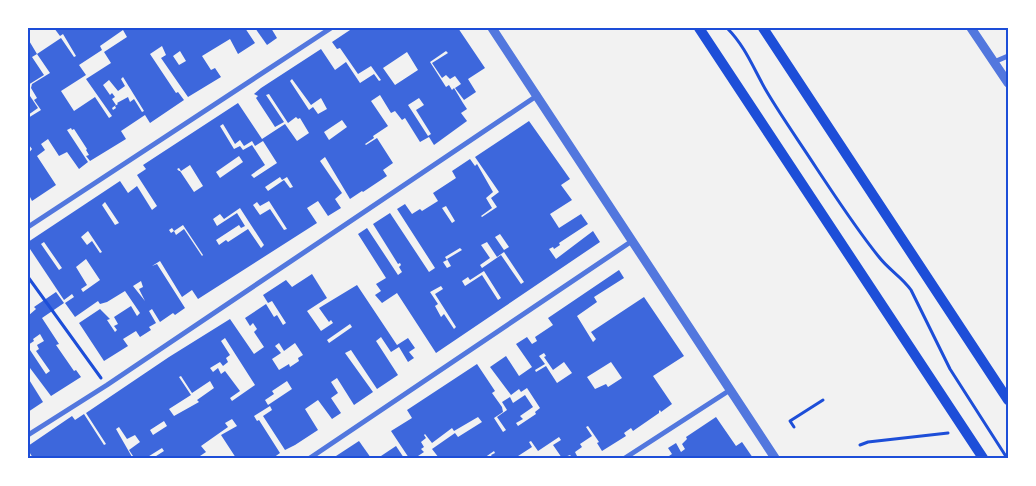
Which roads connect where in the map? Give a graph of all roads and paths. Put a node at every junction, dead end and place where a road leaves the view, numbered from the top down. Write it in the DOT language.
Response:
graph roads {
  1 [pos="331,28"];
  2 [pos="492,28"];
  3 [pos="699,28"];
  4 [pos="727,28"];
  5 [pos="763,28"];
  6 [pos="971,28"];
  7 [pos="1008,56"];
  8 [pos="994,62"];
  9 [pos="1008,82"];
  10 [pos="538,95"];
  11 [pos="28,226"];
  12 [pos="633,240"];
  13 [pos="28,277"];
  14 [pos="107,386"];
  15 [pos="730,390"];
  16 [pos="823,400"];
  17 [pos="1008,400"];
  18 [pos="794,427"];
  19 [pos="948,433"];
  20 [pos="28,435"];
  21 [pos="860,445"];
  22 [pos="310,458"];
  23 [pos="625,458"];
  24 [pos="775,458"];
  25 [pos="982,458"];
  26 [pos="1007,458"];
  1 -- 11 [label="street"];
  2 -- 10 [label="street"];
  3 -- 25 [label="main road"];
  4 -- 26 [label="path"];
  5 -- 17 [label="main road"];
  6 -- 8 [label="street"];
  7 -- 8 [label="street"];
  8 -- 9 [label="street"];
  10 -- 12 [label="street"];
  10 -- 14 [label="street"];
  12 -- 15 [label="street"];
  12 -- 22 [label="street"];
  13 -- 14 [label="path"];
  14 -- 20 [label="street"];
  15 -- 23 [label="street"];
  15 -- 24 [label="street"];
  16 -- 18 [label="path"];
  19 -- 21 [label="path"];
}
